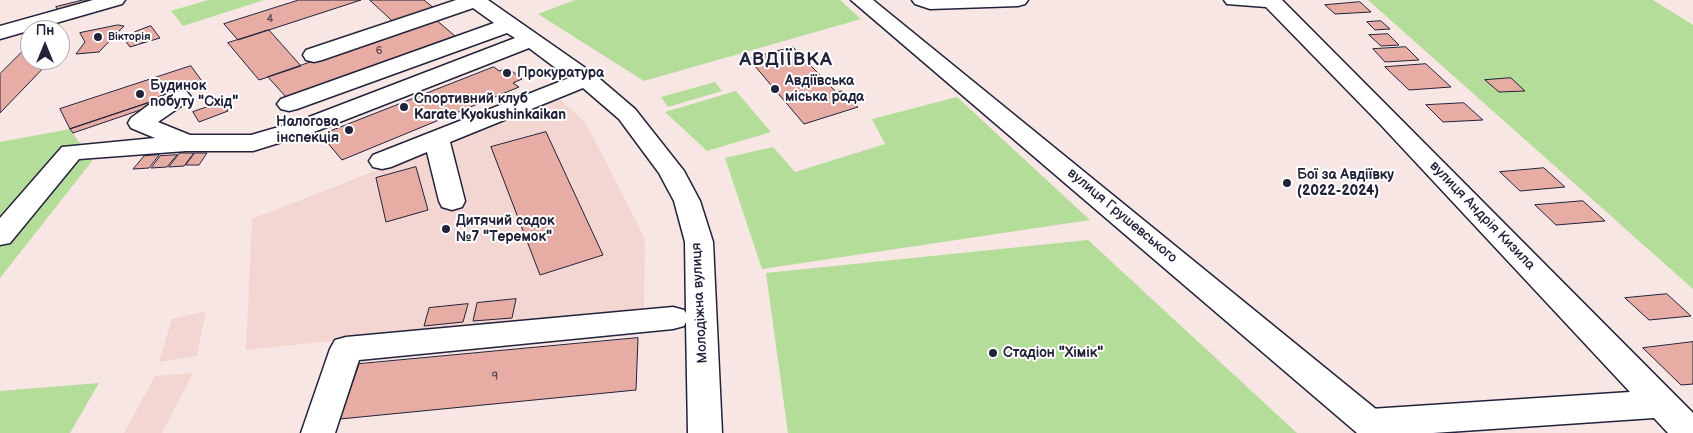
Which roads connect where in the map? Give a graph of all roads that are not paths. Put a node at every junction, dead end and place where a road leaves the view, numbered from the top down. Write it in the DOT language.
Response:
graph roads {
  1 [pos="116,0"];
  2 [pos="475,0"];
  3 [pos="861,0"];
  4 [pos="922,0"];
  5 [pos="1018,0"];
  6 [pos="1234,0"];
  7 [pos="1272,1"];
  8 [pos="519,32"];
  9 [pos="0,33"];
  10 [pos="314,55"];
  11 [pos="586,79"];
  12 [pos="179,97"];
  13 [pos="289,104"];
  14 [pos="437,140"];
  15 [pos="186,144"];
  16 [pos="382,161"];
  17 [pos="452,201"];
  18 [pos="0,236"];
  19 [pos="673,318"];
  20 [pos="1663,404"];
  21 [pos="1376,428"];
  22 [pos="318,433"];
  23 [pos="705,433"];
  24 [pos="1690,433"];
  1 -- 9 [label="street"];
  2 -- 8 [label="street, Молодіжна вулиця"];
  2 -- 10 [label="street"];
  3 -- 21 [label="street, вулиця Грушевського"];
  4 -- 5 [label="street"];
  6 -- 7 [label="street"];
  7 -- 20 [label="street, вулиця Андрія Кизила"];
  8 -- 11 [label="street, Молодіжна вулиця"];
  8 -- 13 [label="street"];
  8 -- 15 [label="street"];
  11 -- 14 [label="street"];
  11 -- 23 [label="street, Молодіжна вулиця"];
  12 -- 15 [label="street"];
  14 -- 16 [label="street"];
  14 -- 17 [label="street"];
  15 -- 18 [label="street"];
  19 -- 22 [label="street"];
  20 -- 21 [label="street"];
  20 -- 24 [label="street, вулиця Андрія Кизила"];
}
